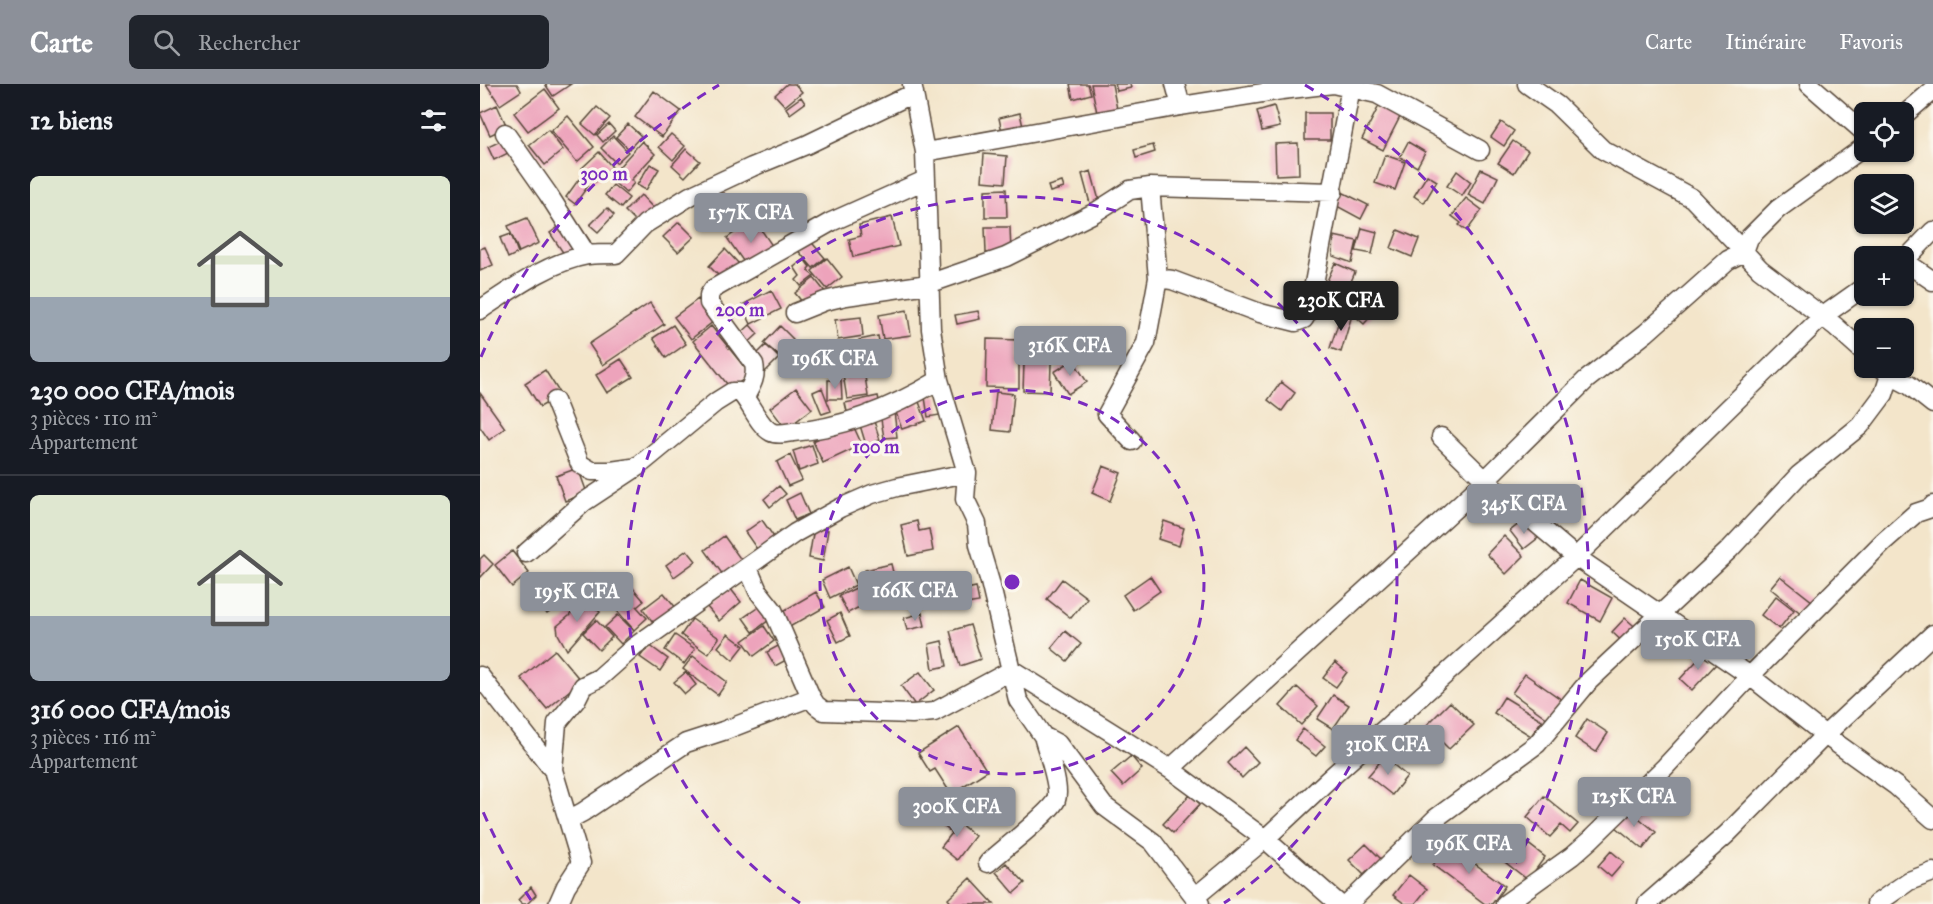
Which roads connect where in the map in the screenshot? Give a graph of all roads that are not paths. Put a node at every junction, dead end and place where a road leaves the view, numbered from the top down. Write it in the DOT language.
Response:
graph roads {
  1 [pos="1175,84"];
  2 [pos="1333,84"];
  3 [pos="1527,84"];
  4 [pos="1809,84"];
  5 [pos="1351,87"];
  6 [pos="913,88"];
  7 [pos="1933,90"];
  8 [pos="1181,106"];
  9 [pos="1914,106"];
  10 [pos="1854,123"];
  11 [pos="505,133"];
  12 [pos="1480,150"];
  13 [pos="925,152"];
  14 [pos="1854,154"];
  15 [pos="925,180"];
  16 [pos="1150,187"];
  17 [pos="1333,192"];
  18 [pos="1933,231"];
  19 [pos="1914,251"];
  20 [pos="1744,252"];
  21 [pos="587,255"];
  22 [pos="1914,268"];
  23 [pos="1158,278"];
  24 [pos="1933,281"];
  25 [pos="928,284"];
  26 [pos="1854,294"];
  27 [pos="480,310"];
  28 [pos="795,313"];
  29 [pos="1822,316"];
  30 [pos="1854,343"];
  31 [pos="1885,378"];
  32 [pos="1898,378"];
  33 [pos="939,380"];
  34 [pos="745,397"];
  35 [pos="555,401"];
  36 [pos="1933,404"];
  37 [pos="1441,437"];
  38 [pos="1132,441"];
  39 [pos="638,467"];
  40 [pos="967,473"];
  41 [pos="1485,480"];
  42 [pos="1933,505"];
  43 [pos="526,553"];
  44 [pos="1576,557"];
  45 [pos="748,568"];
  46 [pos="1661,615"];
  47 [pos="1933,634"];
  48 [pos="1012,670"];
  49 [pos="480,676"];
  50 [pos="1750,676"];
  51 [pos="811,697"];
  52 [pos="1825,735"];
  53 [pos="1043,736"];
  54 [pos="1170,769"];
  55 [pos="553,770"];
  56 [pos="1933,819"];
  57 [pos="568,820"];
  58 [pos="1265,839"];
  59 [pos="988,863"];
  60 [pos="1933,872"];
  61 [pos="1198,901"];
  62 [pos="558,904"];
  63 [pos="1339,904"];
  64 [pos="1348,904"];
  65 [pos="1505,904"];
  66 [pos="1647,904"];
  67 [pos="1876,904"];
  1 -- 8 [label="street"];
  2 -- 5 [label="street"];
  2 -- 8 [label="street"];
  3 -- 20 [label="street"];
  4 -- 10 [label="street"];
  5 -- 12 [label="street"];
  5 -- 17 [label="street"];
  6 -- 13 [label="street"];
  6 -- 21 [label="street"];
  7 -- 9 [label="street"];
  8 -- 13 [label="street"];
  11 -- 21 [label="street"];
  13 -- 15 [label="street"];
  14 -- 20 [label="street"];
  15 -- 25 [label="street"];
  15 -- 34 [label="street"];
  16 -- 17 [label="street"];
  16 -- 23 [label="street"];
  16 -- 25 [label="street"];
  17 -- 23 [label="street"];
  18 -- 19 [label="street"];
  20 -- 29 [label="street"];
  20 -- 41 [label="street"];
  21 -- 27 [label="street"];
  22 -- 24 [label="street"];
  23 -- 38 [label="street"];
  25 -- 28 [label="street"];
  25 -- 33 [label="street"];
  26 -- 29 [label="street"];
  29 -- 30 [label="street"];
  29 -- 44 [label="street"];
  31 -- 46 [label="street"];
  32 -- 36 [label="street"];
  33 -- 34 [label="street"];
  33 -- 40 [label="street"];
  34 -- 39 [label="street"];
  35 -- 39 [label="street"];
  37 -- 41 [label="street"];
  39 -- 43 [label="street"];
  40 -- 45 [label="street"];
  40 -- 48 [label="street"];
  41 -- 44 [label="street"];
  41 -- 54 [label="street"];
  42 -- 50 [label="street"];
  44 -- 46 [label="street"];
  44 -- 58 [label="street"];
  45 -- 51 [label="street"];
  45 -- 55 [label="street"];
  46 -- 50 [label="street"];
  46 -- 64 [label="street"];
  47 -- 52 [label="street"];
  48 -- 51 [label="street"];
  48 -- 53 [label="street"];
  48 -- 54 [label="street"];
  49 -- 55 [label="street"];
  50 -- 52 [label="street"];
  50 -- 65 [label="street"];
  51 -- 57 [label="street"];
  52 -- 56 [label="street"];
  52 -- 66 [label="street"];
  53 -- 59 [label="street"];
  53 -- 61 [label="street"];
  54 -- 58 [label="street"];
  55 -- 57 [label="street"];
  57 -- 62 [label="street"];
  58 -- 61 [label="street"];
  58 -- 63 [label="street"];
  60 -- 67 [label="street"];
}
